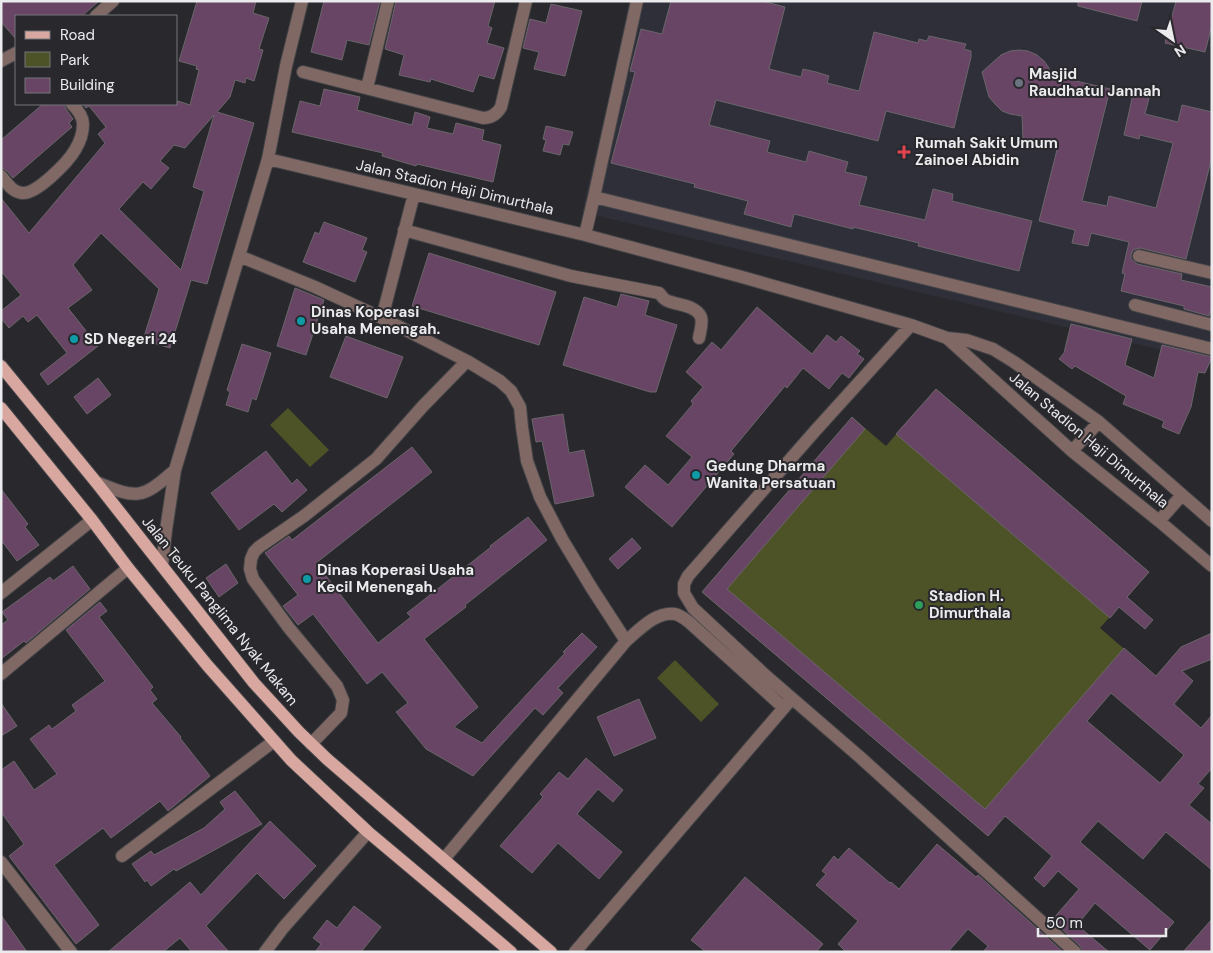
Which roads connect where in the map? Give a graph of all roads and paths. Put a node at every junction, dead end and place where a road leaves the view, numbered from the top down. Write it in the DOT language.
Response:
graph roads {
  1 [pos="113,1"];
  2 [pos="302,1"];
  3 [pos="388,1"];
  4 [pos="526,1"];
  5 [pos="638,1"];
  6 [pos="97,15"];
  7 [pos="15,54"];
  8 [pos="1,61"];
  9 [pos="303,72"];
  10 [pos="367,88"];
  11 [pos="73,105"];
  12 [pos="268,159"];
  13 [pos="1,176"];
  14 [pos="414,194"];
  15 [pos="594,197"];
  16 [pos="404,230"];
  17 [pos="585,236"];
  18 [pos="239,256"];
  19 [pos="1139,256"];
  20 [pos="1212,273"];
  21 [pos="1136,305"];
  22 [pos="382,318"];
  23 [pos="912,325"];
  24 [pos="1212,325"];
  25 [pos="1212,330"];
  26 [pos="699,338"];
  27 [pos="947,338"];
  28 [pos="1210,349"];
  29 [pos="468,361"];
  30 [pos="1,366"];
  31 [pos="1,408"];
  32 [pos="1099,422"];
  33 [pos="1072,451"];
  34 [pos="175,470"];
  35 [pos="96,482"];
  36 [pos="1182,495"];
  37 [pos="92,520"];
  38 [pos="1159,521"];
  39 [pos="1212,521"];
  40 [pos="162,566"];
  41 [pos="1212,566"];
  42 [pos="128,568"];
  43 [pos="1,593"];
  44 [pos="626,641"];
  45 [pos="1,674"];
  46 [pos="788,704"];
  47 [pos="274,741"];
  48 [pos="312,744"];
  49 [pos="368,832"];
  50 [pos="122,856"];
  51 [pos="444,859"];
  52 [pos="1,862"];
  53 [pos="71,952"];
  54 [pos="265,952"];
  55 [pos="511,952"];
  56 [pos="551,952"];
  57 [pos="574,952"];
  58 [pos="1075,952"];
  1 -- 6 [label="street"];
  2 -- 12 [label="street"];
  3 -- 10 [label="street"];
  4 -- 10 [label="street"];
  5 -- 15 [label="street"];
  7 -- 8 [label="street"];
  9 -- 10 [label="street"];
  11 -- 13 [label="street"];
  12 -- 14 [label="street, Jalan Stadion Haji Dimurthala"];
  12 -- 18 [label="street"];
  14 -- 16 [label="street"];
  14 -- 17 [label="street, Jalan Stadion Haji Dimurthala"];
  15 -- 17 [label="street"];
  15 -- 28 [label="street"];
  16 -- 22 [label="street"];
  16 -- 26 [label="street"];
  17 -- 23 [label="street, Jalan Stadion Haji Dimurthala"];
  18 -- 22 [label="street"];
  18 -- 34 [label="street"];
  19 -- 20 [label="street"];
  21 -- 24 [label="street"];
  22 -- 29 [label="street"];
  23 -- 27 [label="street, Jalan Stadion Haji Dimurthala"];
  23 -- 46 [label="street"];
  25 -- 28 [label="street"];
  27 -- 32 [label="street, Jalan Stadion Haji Dimurthala"];
  27 -- 33 [label="street, Jalan Stadion Haji Dimurthala"];
  29 -- 44 [label="street"];
  29 -- 48 [label="street"];
  30 -- 35 [label="main road, Jalan Teuku Panglima Nyak Makam"];
  31 -- 37 [label="main road"];
  32 -- 33 [label="street"];
  32 -- 36 [label="street, Jalan Stadion Haji Dimurthala"];
  33 -- 38 [label="street, Jalan Stadion Haji Dimurthala"];
  34 -- 35 [label="street"];
  34 -- 40 [label="street"];
  35 -- 40 [label="main road, Jalan Teuku Panglima Nyak Makam"];
  36 -- 38 [label="street"];
  36 -- 39 [label="street, Jalan Stadion Haji Dimurthala"];
  37 -- 42 [label="main road"];
  37 -- 43 [label="street"];
  38 -- 41 [label="street, Jalan Stadion Haji Dimurthala"];
  40 -- 48 [label="main road, Jalan Teuku Panglima Nyak Makam"];
  42 -- 45 [label="street"];
  42 -- 47 [label="main road"];
  44 -- 46 [label="street"];
  44 -- 51 [label="street"];
  46 -- 57 [label="street"];
  46 -- 58 [label="street"];
  47 -- 49 [label="main road"];
  47 -- 50 [label="street"];
  48 -- 51 [label="main road, Jalan Teuku Panglima Nyak Makam"];
  49 -- 54 [label="street"];
  49 -- 55 [label="main road"];
  51 -- 56 [label="main road, Jalan Teuku Panglima Nyak Makam"];
  52 -- 53 [label="street"];
}
